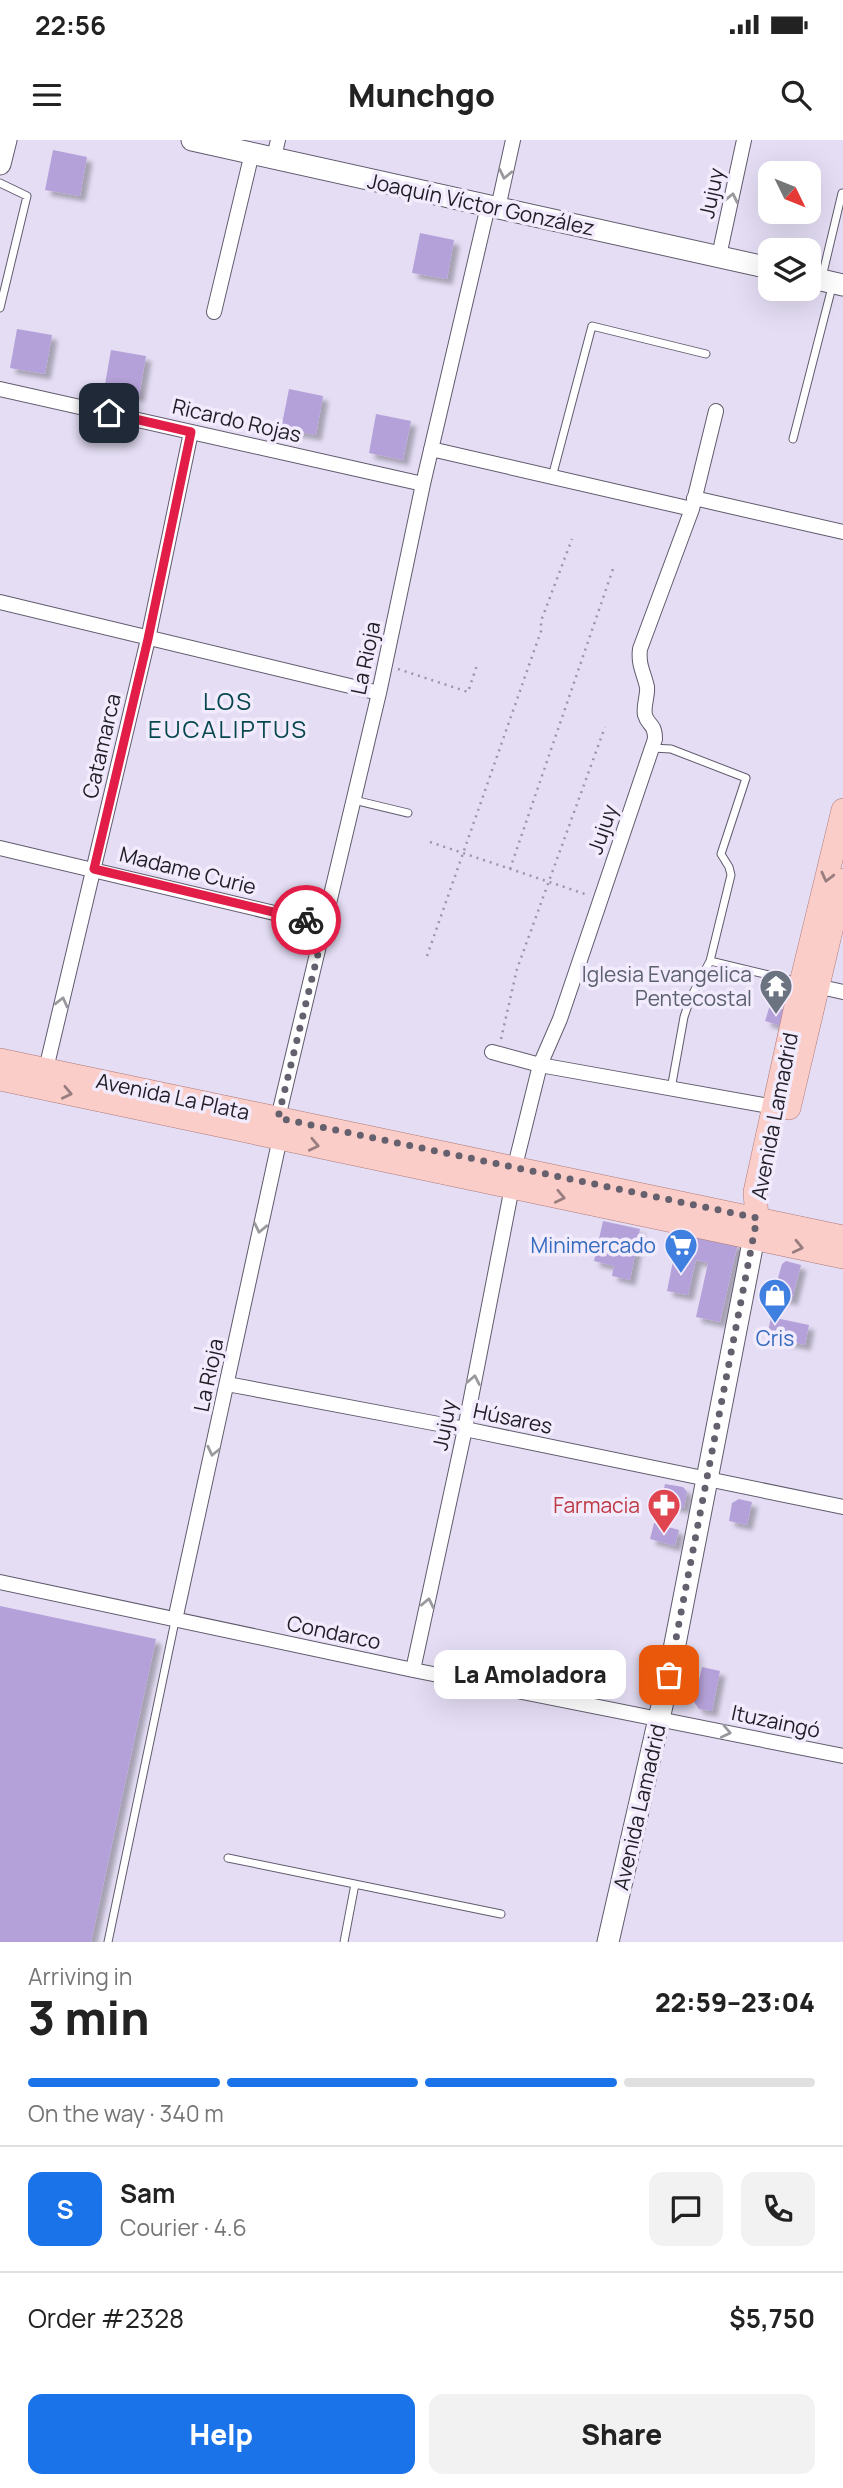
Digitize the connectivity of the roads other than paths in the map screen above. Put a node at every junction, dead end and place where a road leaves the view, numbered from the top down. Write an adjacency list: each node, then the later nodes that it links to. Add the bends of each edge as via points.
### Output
1 (6, 140): 7 (street)
2 (192, 140): 6 (street, Joaquín Víctor González)
3 (513, 140): 10 (street, La Rioja, one-way to 10)
4 (744, 140): 11 (street, Jujuy, one-way to 4)
5 (276, 149): 6 (street, Joaquín Víctor González); 10 (street, Joaquín Víctor González)
6 (252, 153): 15 (street)
7 (0, 164)
8 (0, 183): 14 (lane, via 27,196)
9 (842, 193): 13 (lane)
10 (493, 207): 11 (street, Joaquín Víctor González); 21 (street, La Rioja)
11 (719, 256): 12 (street, Joaquín Víctor González)
12 (758, 265)
13 (826, 281): 20 (lane)
14 (0, 308)
15 (214, 312)
16 (706, 354): 22 (lane, via 592,326)
17 (0, 389): 19 (street, Ricardo Rojas)
18 (716, 411): 24 (street)
19 (191, 432): 23 (street, Ricardo Rojas); 27 (street, Catamarca)
20 (793, 439)
21 (431, 449): 22 (street); 23 (street, La Rioja)
22 (552, 478): 24 (street)
23 (424, 484): 28 (street, La Rioja)
24 (693, 504): 25 (street); 29 (street, via 640,649 647,687 646,719 655,729)
25 (843, 532)
26 (0, 602): 27 (street)
27 (148, 639): 28 (street); 34 (street, Catamarca)
28 (379, 693): 30 (street, La Rioja)
29 (652, 748): 37 (lane, via 671,750 746,778 721,854 731,876); 42 (street, Jujuy, via 560,1019)
30 (354, 800): 32 (lane); 36 (street, La Rioja)
31 (843, 810): 38 (main road, Avenida Lamadrid, one-way to 38)
32 (408, 813)
33 (0, 848): 34 (street, Madame Curie)
34 (94, 869): 36 (street, Madame Curie); 43 (street, Catamarca, one-way to 34)
35 (843, 880): 38 (main road, Avenida Lamadrid)
36 (325, 925): 47 (street, La Rioja)
37 (710, 961): 38 (lane); 45 (lane, via 684,1017)
38 (809, 985): 39 (street); 46 (main road, Avenida Lamadrid); 49 (main road, Avenida Lamadrid, via 769,1197)
39 (843, 992)
40 (496, 1053): 42 (street)
41 (0, 1060): 43 (main road, Avenida La Plata)
42 (540, 1065): 45 (street); 48 (street, Jujuy)
43 (46, 1069): 47 (main road, Avenida La Plata)
44 (0, 1079): 47 (main road, Avenida La Plata, one-way to 47)
45 (671, 1090): 46 (street)
46 (774, 1107): 49 (main road, Avenida Lamadrid, via 755,1192)
47 (279, 1128): 48 (main road, Avenida La Plata); 52 (street, La Rioja, one-way to 52)
48 (513, 1177): 49 (main road, Avenida La Plata); 53 (street, Jujuy, one-way to 48)
49 (756, 1228): 50 (main road); 51 (main road, one-way to 51); 54 (street, Avenida Lamadrid)
50 (843, 1237)
51 (843, 1257)
52 (228, 1384): 53 (street, Húsares); 57 (street, La Rioja, one-way to 57)
53 (465, 1429): 54 (street, Húsares); 58 (street, Jujuy, one-way to 53)
54 (706, 1479): 55 (street, Húsares); 59 (street, Avenida Lamadrid)
55 (843, 1507)
56 (0, 1582): 57 (street, Condarco)
57 (175, 1620): 58 (street, Condarco); 64 (lane)
58 (413, 1670): 59 (street, Condarco)
59 (659, 1719): 60 (street, Ituzaingó, one-way to 60); 66 (street, Avenida Lamadrid)
60 (843, 1756)
61 (229, 1857): 62 (lane)
62 (355, 1884): 63 (lane); 65 (lane)
63 (501, 1914)
64 (108, 1942)
65 (344, 1942)
66 (608, 1942)

